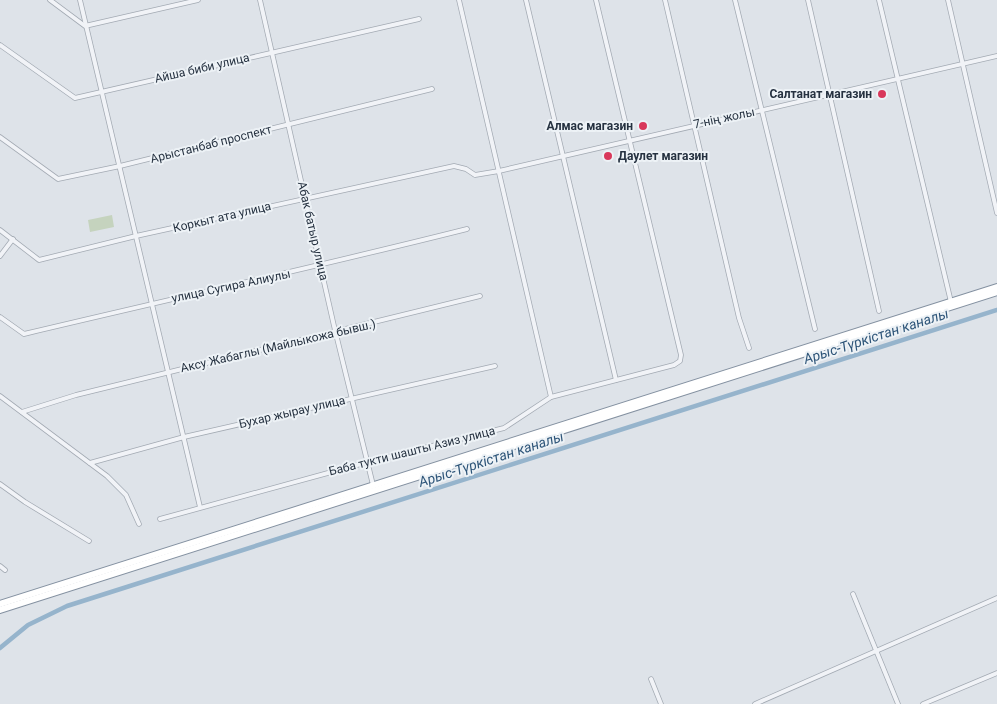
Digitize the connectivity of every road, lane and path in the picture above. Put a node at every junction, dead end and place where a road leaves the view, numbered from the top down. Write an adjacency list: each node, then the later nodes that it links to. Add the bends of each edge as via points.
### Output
1 (50, 0): 14 (street)
2 (80, 0): 14 (street)
3 (198, 0): 14 (street)
4 (260, 0): 16 (street, Абак батыр улица)
5 (459, 0): 31 (street)
6 (526, 0): 28 (street)
7 (596, 0): 27 (street)
8 (665, 0): 24 (street)
9 (735, 0): 23 (street)
10 (808, 0): 22 (street)
11 (879, 0): 19 (street)
12 (948, 0): 18 (street)
13 (419, 19): 16 (street, Айша биби улица)
14 (85, 26): 21 (street)
15 (0, 45): 21 (street, Айша биби улица, via 75,98)
16 (272, 52): 21 (street, Айша биби улица); 25 (street, Абак батыр улица)
17 (997, 56): 18 (street, 7-нің жолы)
18 (963, 64): 19 (street, 7-нің жолы); 33 (street)
19 (898, 78): 22 (street, 7-нің жолы); 43 (street)
20 (432, 89): 25 (street, Арыстанбаб проспект)
21 (101, 92): 29 (street)
22 (830, 94): 23 (street, 7-нің жолы); 45 (street)
23 (763, 110): 24 (street, 7-нің жолы); 47 (street)
24 (695, 124): 27 (street, 7-нің жолы); 49 (street, via 739,318)
25 (290, 125): 29 (street, Арыстанбаб проспект); 32 (street, Абак батыр улица)
26 (0, 137): 29 (street, Арыстанбаб проспект, via 58,179)
27 (629, 139): 28 (street, 7-нің жолы); 52 (street, Баба тукти шашты Азиз улица, via 681,356 674,365)
28 (564, 156): 31 (street, 7-нің жолы); 52 (street)
29 (120, 166): 36 (street)
30 (454, 166): 31 (street, 7-нің жолы, via 475,175); 32 (street, Коркыт ата улица)
31 (498, 170): 54 (street)
32 (306, 198): 36 (street, Коркыт ата улица); 39 (street, Абак батыр улица)
33 (997, 213)
34 (467, 229): 39 (street, улица Сугира Алиулы)
35 (0, 230): 37 (street, Коркыт ата улица)
36 (136, 236): 37 (street, Коркыт ата улица, via 39,260); 44 (street)
37 (12, 239): 38 (street)
38 (0, 256)
39 (321, 266): 44 (street, улица Сугира Алиулы); 48 (street, Абак батыр улица)
40 (997, 287): 43 (highway)
41 (997, 292): 71 (highway)
42 (480, 296): 48 (street, Аксу Жабаглы (Майлыкожа бывш.))
43 (951, 302): 61 (highway)
44 (153, 303): 46 (street, улица Сугира Алиулы, via 24,334); 51 (street)
45 (879, 312)
46 (0, 317)
47 (815, 329)
48 (336, 332): 51 (street, Аксу Жабаглы (Майлыкожа бывш.)); 55 (street, Абак батыр улица)
49 (749, 348)
50 (495, 366): 55 (street, Бухар жырау улица)
51 (169, 372): 56 (street, Аксу Жабаглы (Майлыкожа бывш.)); 57 (street)
52 (616, 380): 54 (street, Баба тукти шашты Азиз улица)
53 (0, 396): 56 (street)
54 (551, 397): 58 (street, Баба тукти шашты Азиз улица, via 504,428)
55 (353, 398): 57 (street, Бухар жырау улица); 58 (street, Абак батыр улица)
56 (22, 412): 59 (street)
57 (184, 436): 59 (street, Бухар жырау улица); 62 (street)
58 (368, 462): 61 (street, Абак батыр улица); 62 (street, Баба тукти шашты Азиз улица)
59 (90, 463): 64 (street, via 126,495)
60 (0, 484): 65 (street)
61 (373, 485): 70 (highway)
62 (200, 507): 63 (street, Баба тукти шашты Азиз улица)
63 (160, 518)
64 (139, 524)
65 (89, 541)
66 (0, 566): 67 (street)
67 (5, 570)
68 (853, 594): 72 (street)
69 (997, 598): 72 (street)
70 (0, 604)
71 (0, 610)
72 (876, 651): 76 (street); 77 (street)
73 (997, 673): 78 (street)
74 (650, 680): 75 (street)
75 (661, 704)
76 (755, 704)
77 (898, 704)
78 (923, 704)

